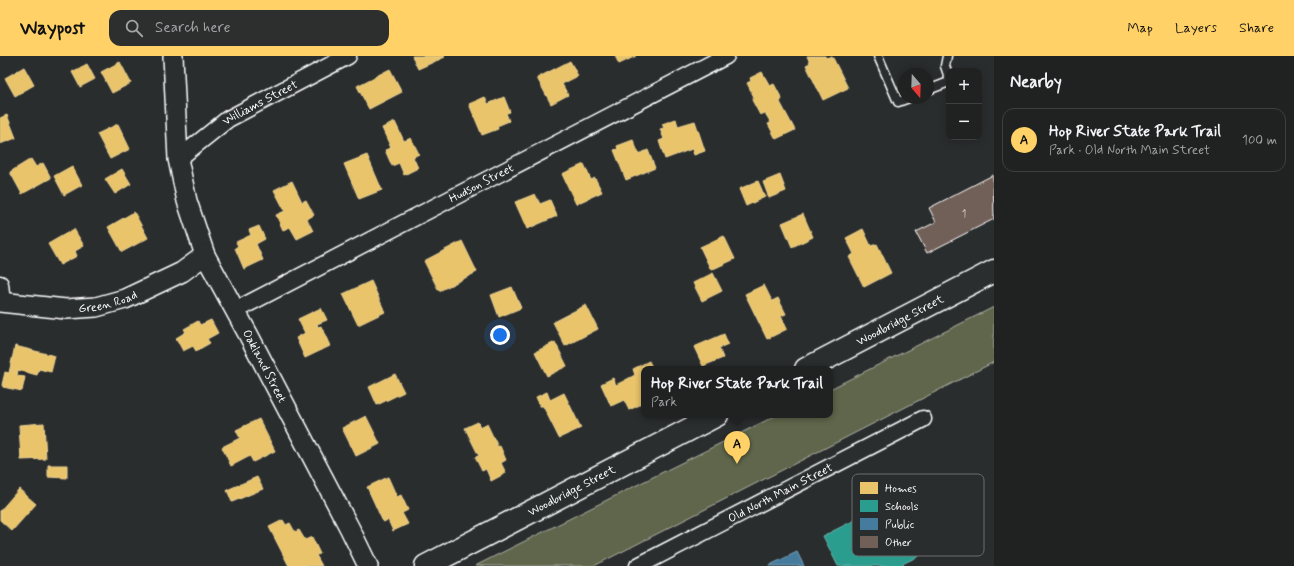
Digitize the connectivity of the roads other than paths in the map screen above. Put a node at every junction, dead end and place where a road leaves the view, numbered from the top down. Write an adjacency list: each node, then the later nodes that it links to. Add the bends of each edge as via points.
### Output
1 (173, 56): 10 (street, Oakland Street)
2 (348, 56): 10 (street, Williams Street, via 228,119)
3 (726, 56): 15 (street, Hudson Street)
4 (878, 56): 9 (lane)
5 (947, 56): 6 (lane)
6 (946, 69)
7 (946, 83): 8 (lane)
8 (934, 88)
9 (898, 102)
10 (178, 159): 11 (street, Oakland Street, via 187,201)
11 (205, 255): 14 (street, Green Road, via 182,272 125,299 96,307 66,309); 15 (street, Oakland Street)
12 (994, 271): 16 (main road, Woodbridge Street)
13 (0, 284): 14 (street)
14 (1, 302)
15 (236, 310): 19 (street, Oakland Street)
16 (812, 366)
17 (711, 418): 20 (main road, Woodbridge Street)
18 (923, 418): 21 (street, Old North Main Street)
19 (368, 566)
20 (426, 566)
21 (638, 566)

